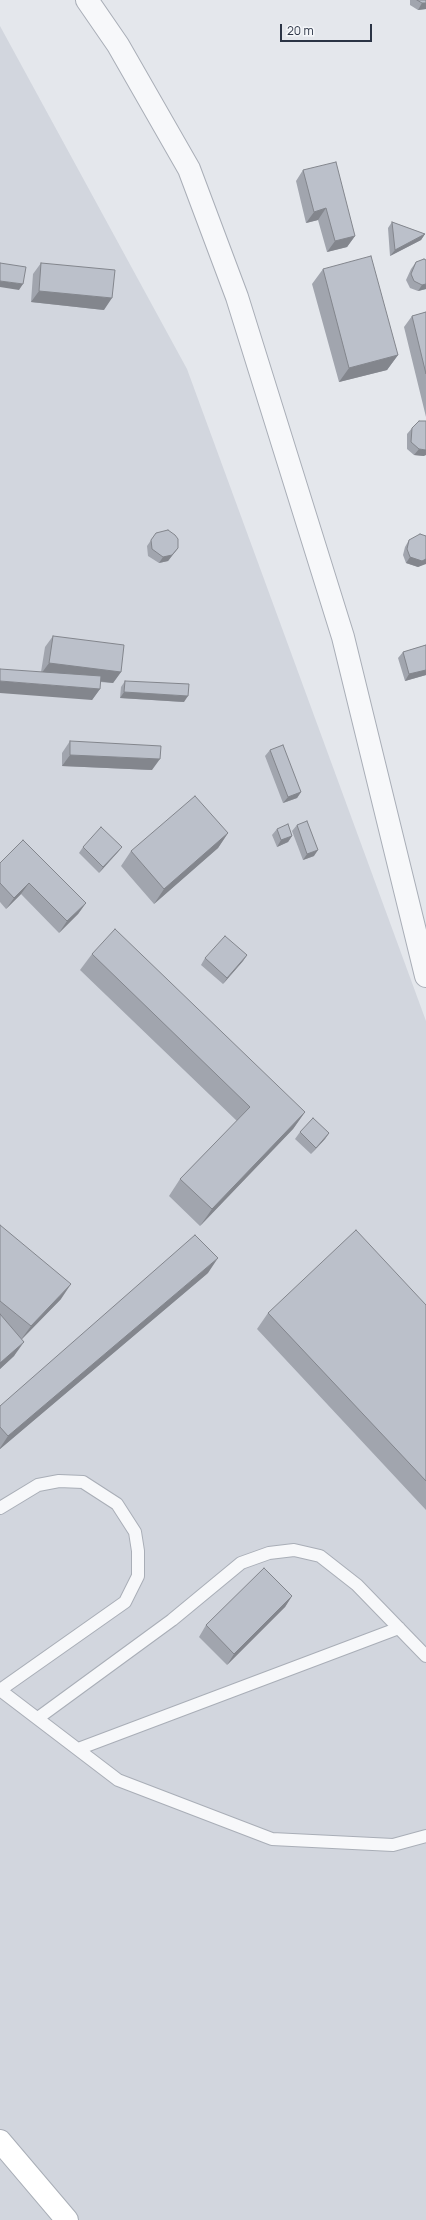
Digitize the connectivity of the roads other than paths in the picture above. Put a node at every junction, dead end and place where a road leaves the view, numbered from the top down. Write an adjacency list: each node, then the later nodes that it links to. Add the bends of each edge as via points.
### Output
1 (88, 0): 2 (street, via 118,45 189,169 237,297 343,637)
2 (426, 976)
3 (0, 1508): 6 (lane, via 38,1485 59,1481 83,1482 117,1504 135,1532 138,1576 125,1602)
4 (399, 1628): 5 (lane); 7 (lane, via 357,1585 320,1556 294,1550 269,1553 241,1563 172,1620); 8 (lane)
5 (426, 1656)
6 (0, 1690): 7 (lane)
7 (38, 1718): 8 (lane)
8 (78, 1749): 9 (lane, via 118,1780 272,1839 393,1846)
9 (426, 1836)
10 (0, 2142): 11 (main road)
11 (67, 2220)

